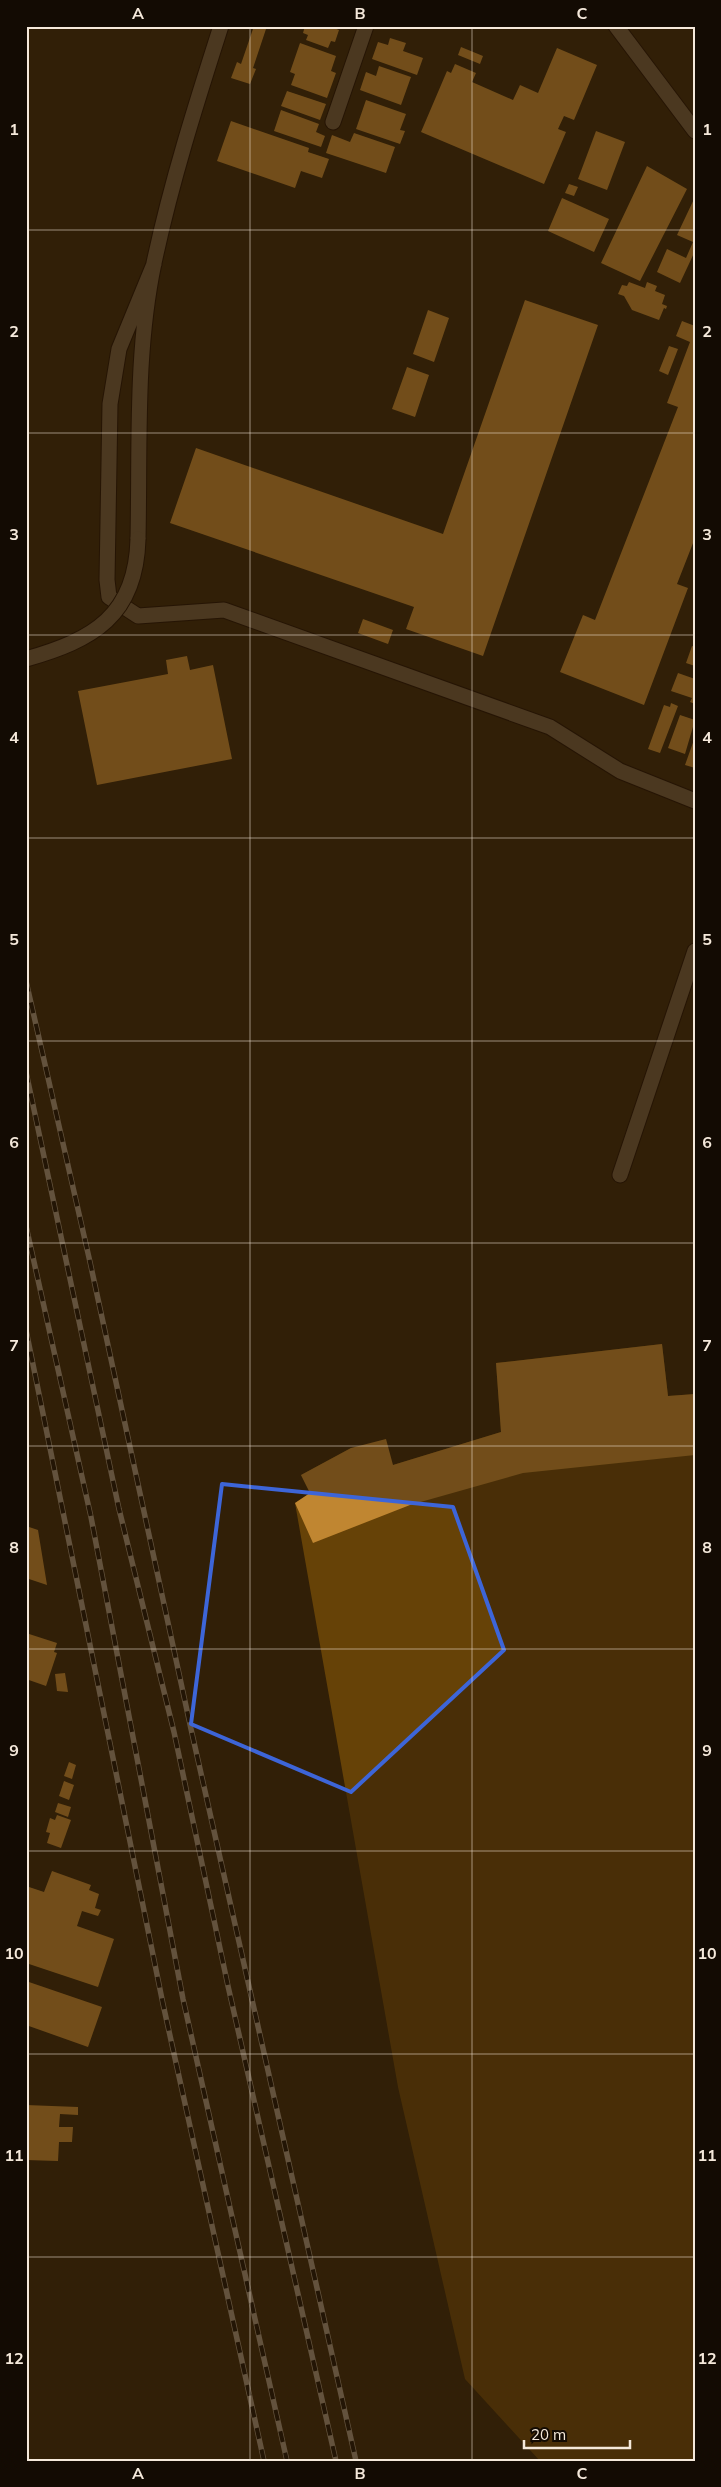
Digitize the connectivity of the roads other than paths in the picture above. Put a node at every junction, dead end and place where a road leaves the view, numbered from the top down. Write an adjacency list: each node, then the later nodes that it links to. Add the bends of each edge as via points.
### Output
1 (221, 26): 6 (street, via 190,124)
2 (366, 26): 4 (street)
3 (616, 26): 5 (street)
4 (334, 122)
5 (695, 131)
6 (154, 264): 7 (street, bridge, via 142,352 138,555 132,580 116,612 94,633 59,650); 8 (street, via 119,349 110,404 109,597 138,616 224,610 550,727 620,771)
7 (26, 659)
8 (695, 801)
9 (695, 951): 10 (street)
10 (620, 1175)

